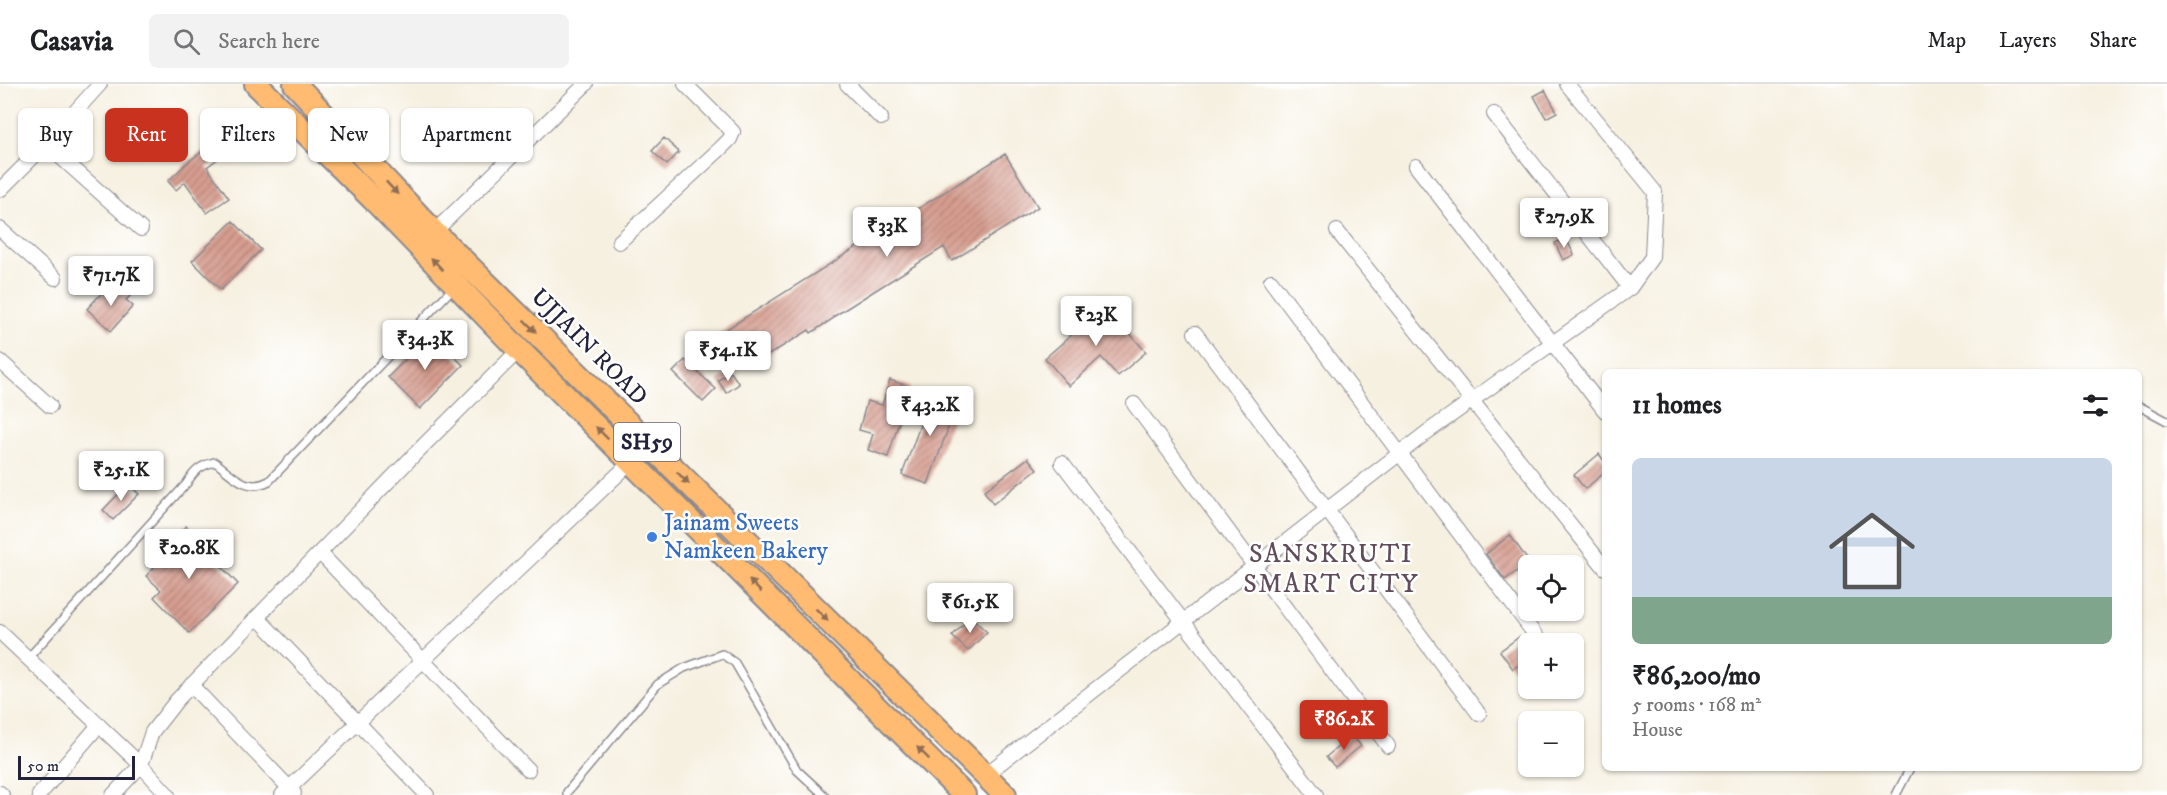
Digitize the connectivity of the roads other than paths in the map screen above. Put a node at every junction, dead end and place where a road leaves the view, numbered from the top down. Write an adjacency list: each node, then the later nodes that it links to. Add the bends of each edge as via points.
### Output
1 (100, 84): 8 (street)
2 (256, 84): 22 (main road, SH59, one-way to 2)
3 (295, 84): 18 (main road, UJJAIN ROAD / SH59, one-way to 18)
4 (586, 84): 18 (street)
5 (685, 84): 19 (street, via 733,132 721,148)
6 (847, 84): 10 (street)
7 (1567, 84): 23 (street, via 1655,192 1652,257)
8 (78, 108)
9 (1494, 114): 23 (street)
10 (881, 118)
11 (28, 162): 14 (street)
12 (66, 162): 16 (street)
13 (1416, 166): 25 (street)
14 (0, 190)
15 (0, 229): 20 (street)
16 (141, 229)
17 (1337, 231): 28 (street)
18 (434, 232): 55 (main road, UJJAIN ROAD / SH59, one-way to 55)
19 (619, 242)
20 (55, 278)
21 (1270, 281): 34 (street)
22 (457, 285): 26 (main road, SH59); 45 (lane, via 270,481 248,486 214,462 204,464)
23 (1630, 288): 25 (street)
24 (1195, 333): 37 (street)
25 (1552, 343): 28 (street); 31 (street)
26 (519, 350): 35 (main road, SH59, one-way to 26); 38 (street)
27 (0, 361): 30 (street)
28 (1471, 400): 34 (street); 39 (street)
29 (1134, 404): 40 (street)
30 (50, 406)
31 (1602, 407)
32 (2142, 408): 33 (lane)
33 (2167, 421)
34 (1399, 453): 37 (street); 44 (street)
35 (631, 462): 46 (street); 63 (main road, SH59, one-way to 35)
36 (1062, 464): 42 (street)
37 (1327, 510): 40 (street); 48 (street)
38 (320, 553): 41 (street); 46 (street)
39 (1602, 564)
40 (1254, 566): 42 (street); 51 (street)
41 (257, 617): 47 (street); 49 (street)
42 (1183, 621): 55 (street); 65 (street)
43 (0, 632): 45 (street)
44 (1534, 633)
45 (28, 658): 50 (street)
46 (423, 661): 49 (street); 53 (street)
47 (191, 685): 52 (street, via 152,732); 56 (street)
48 (1479, 714)
49 (358, 723): 56 (street); 60 (street)
50 (99, 724): 52 (street); 57 (street)
51 (1388, 746)
52 (141, 765): 58 (street); 59 (street)
53 (528, 770)
54 (1908, 771): 66 (lane)
55 (985, 776): 64 (main road, UJJAIN ROAD / SH59)
56 (289, 793)
57 (39, 795)
58 (113, 795)
59 (168, 795)
60 (427, 795)
61 (567, 795): 62 (lane, via 658,684 684,668 722,654 735,663 797,770)
62 (824, 795)
63 (964, 795)
64 (1005, 795)
65 (1316, 795)
66 (1896, 795)

